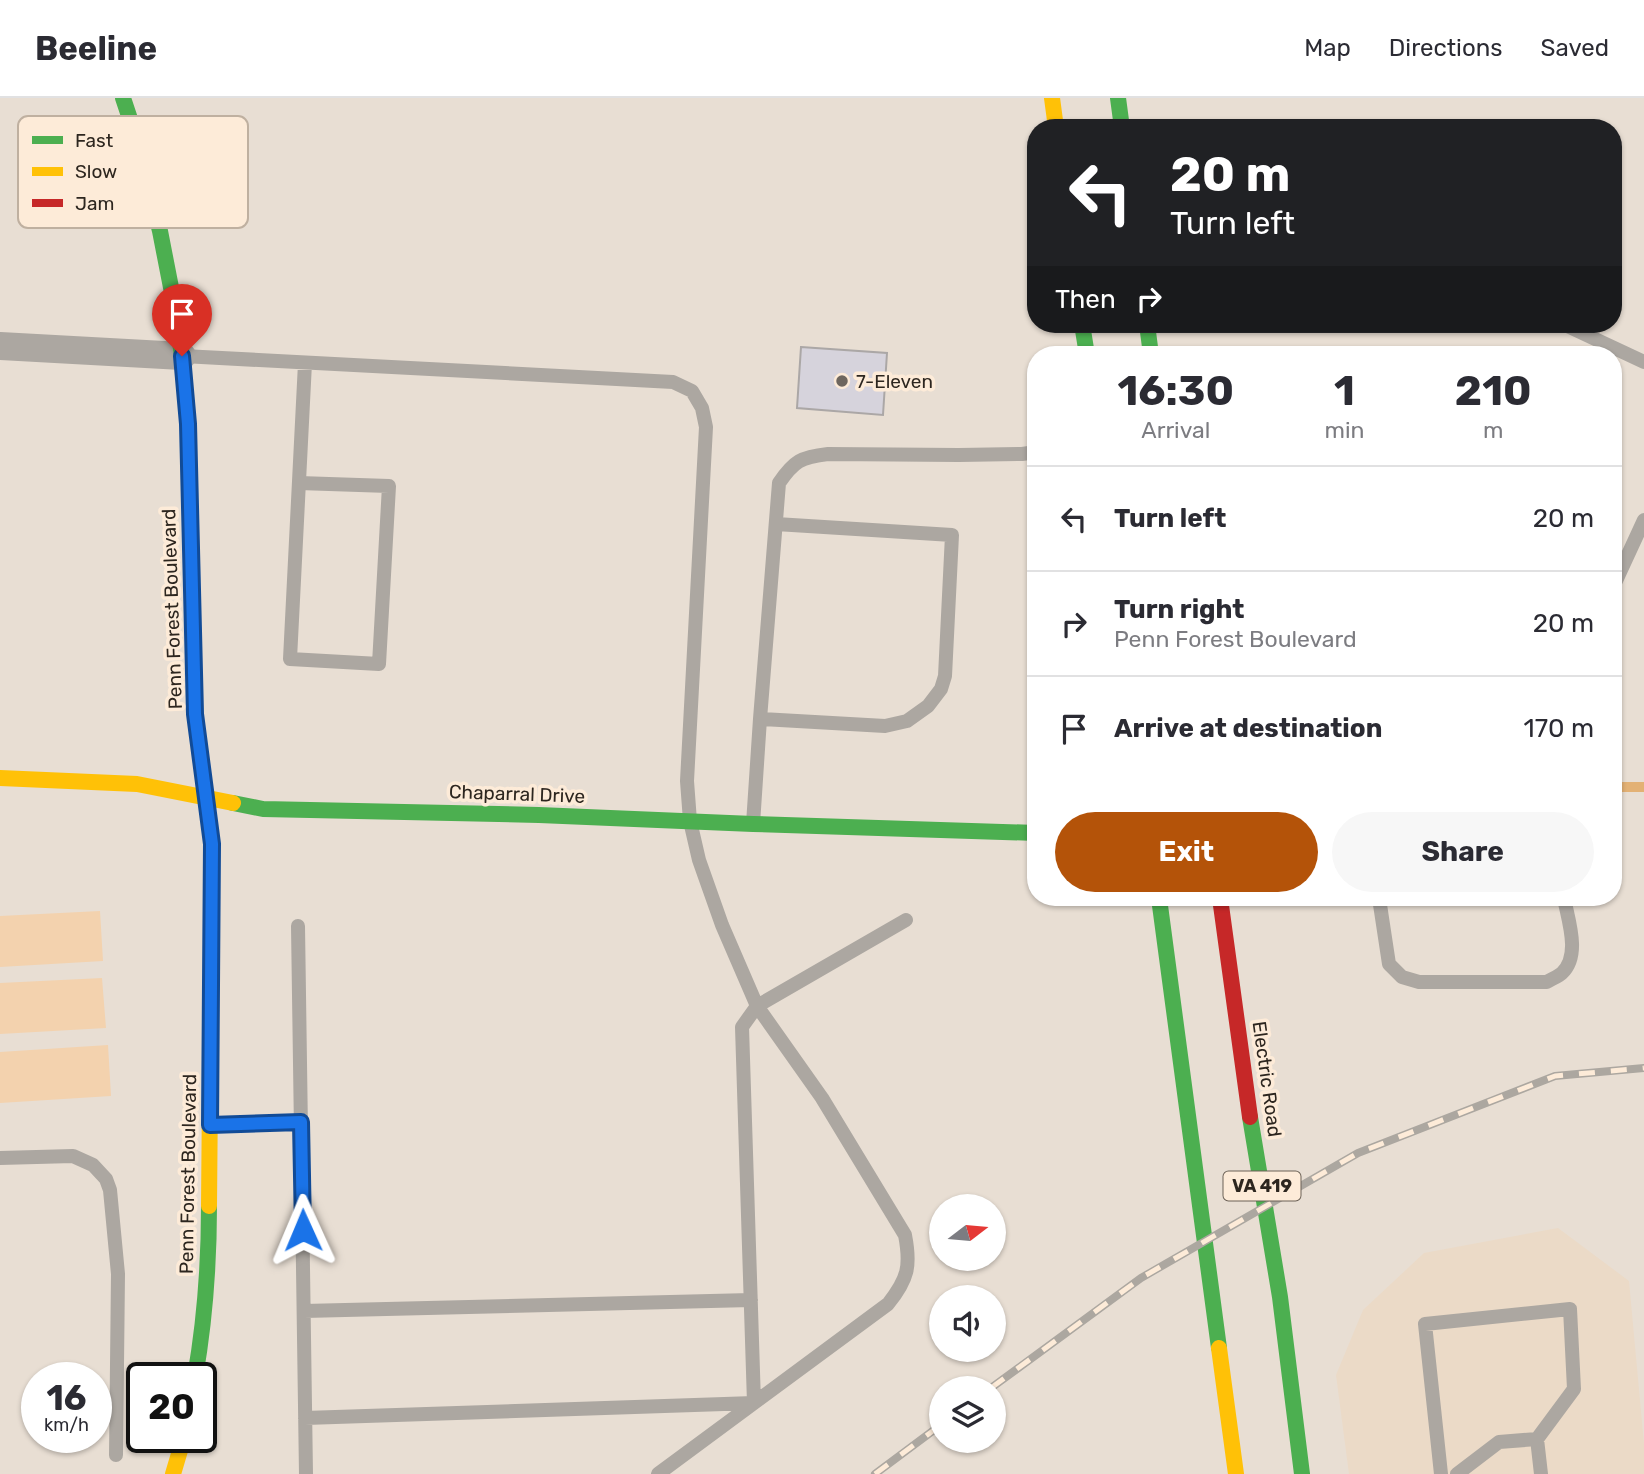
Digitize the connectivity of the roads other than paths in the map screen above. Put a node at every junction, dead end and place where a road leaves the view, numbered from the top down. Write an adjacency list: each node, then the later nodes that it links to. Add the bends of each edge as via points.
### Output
1 (122, 98): 4 (street, Penn Forest Boulevard)
2 (1052, 98): 5 (street)
3 (1118, 98): 6 (street)
4 (128, 116)
5 (1055, 119)
6 (1121, 119)
7 (159, 228): 12 (street, Penn Forest Boulevard)
8 (1582, 333): 10 (lane)
9 (0, 346): 12 (street)
10 (1610, 346)
11 (1622, 352): 13 (lane)
12 (182, 356): 14 (lane); 22 (street, Penn Forest Boulevard, via 188,424 195,714)
13 (1644, 362)
14 (305, 363): 16 (lane); 23 (lane, via 673,383 692,391 706,427 687,782)
15 (1027, 453): 18 (lane, via 807,456 791,465 779,483)
16 (299, 483): 16 (lane, via 290,659 379,664 389,486)
17 (1644, 520): 19 (lane)
18 (776, 524): 20 (lane); 20 (lane, via 952,535 945,677 928,706 906,721 885,726)
19 (1622, 568)
20 (760, 719): 24 (lane)
21 (0, 778): 22 (street, Chaparral Drive, via 137,784)
22 (205, 796): 23 (street, Chaparral Drive, via 263,809); 34 (street, Penn Forest Boulevard, via 212,844)
23 (690, 821): 24 (street, Chaparral Drive); 32 (lane, via 722,925)
24 (753, 824): 25 (street, Chaparral Drive)
25 (1027, 833)
26 (1160, 906): 47 (street, VA 419)
27 (1221, 906): 48 (street, Electric Road / VA 419)
28 (1380, 906): 29 (lane, via 1390,964 1402,977 1419,982 1547,982 1570,962)
29 (1565, 906)
30 (906, 920): 32 (lane)
31 (298, 926): 33 (lane)
32 (757, 1006): 36 (lane, via 741,1027); 39 (lane, via 822,1098 905,1235 909,1255 901,1288 888,1304)
33 (301, 1122): 34 (lane); 37 (lane)
34 (210, 1125): 38 (street, Penn Forest Boulevard, via 209,1265)
35 (0, 1158): 43 (lane, via 73,1157 93,1165 106,1179 118,1274)
36 (751, 1300): 37 (lane); 39 (lane)
37 (304, 1311): 40 (lane)
38 (198, 1362)
39 (754, 1403): 40 (lane); 46 (lane)
40 (305, 1418): 45 (lane)
41 (1537, 1439): 49 (lane, via 1574,1389 1570,1309 1425,1324); 50 (lane, via 1499,1442); 51 (lane)
42 (179, 1453): 44 (street)
43 (116, 1454)
44 (173, 1474)
45 (306, 1474)
46 (658, 1474)
47 (1236, 1474)
48 (1302, 1474)
49 (1441, 1474)
50 (1457, 1474)
51 (1541, 1474)

